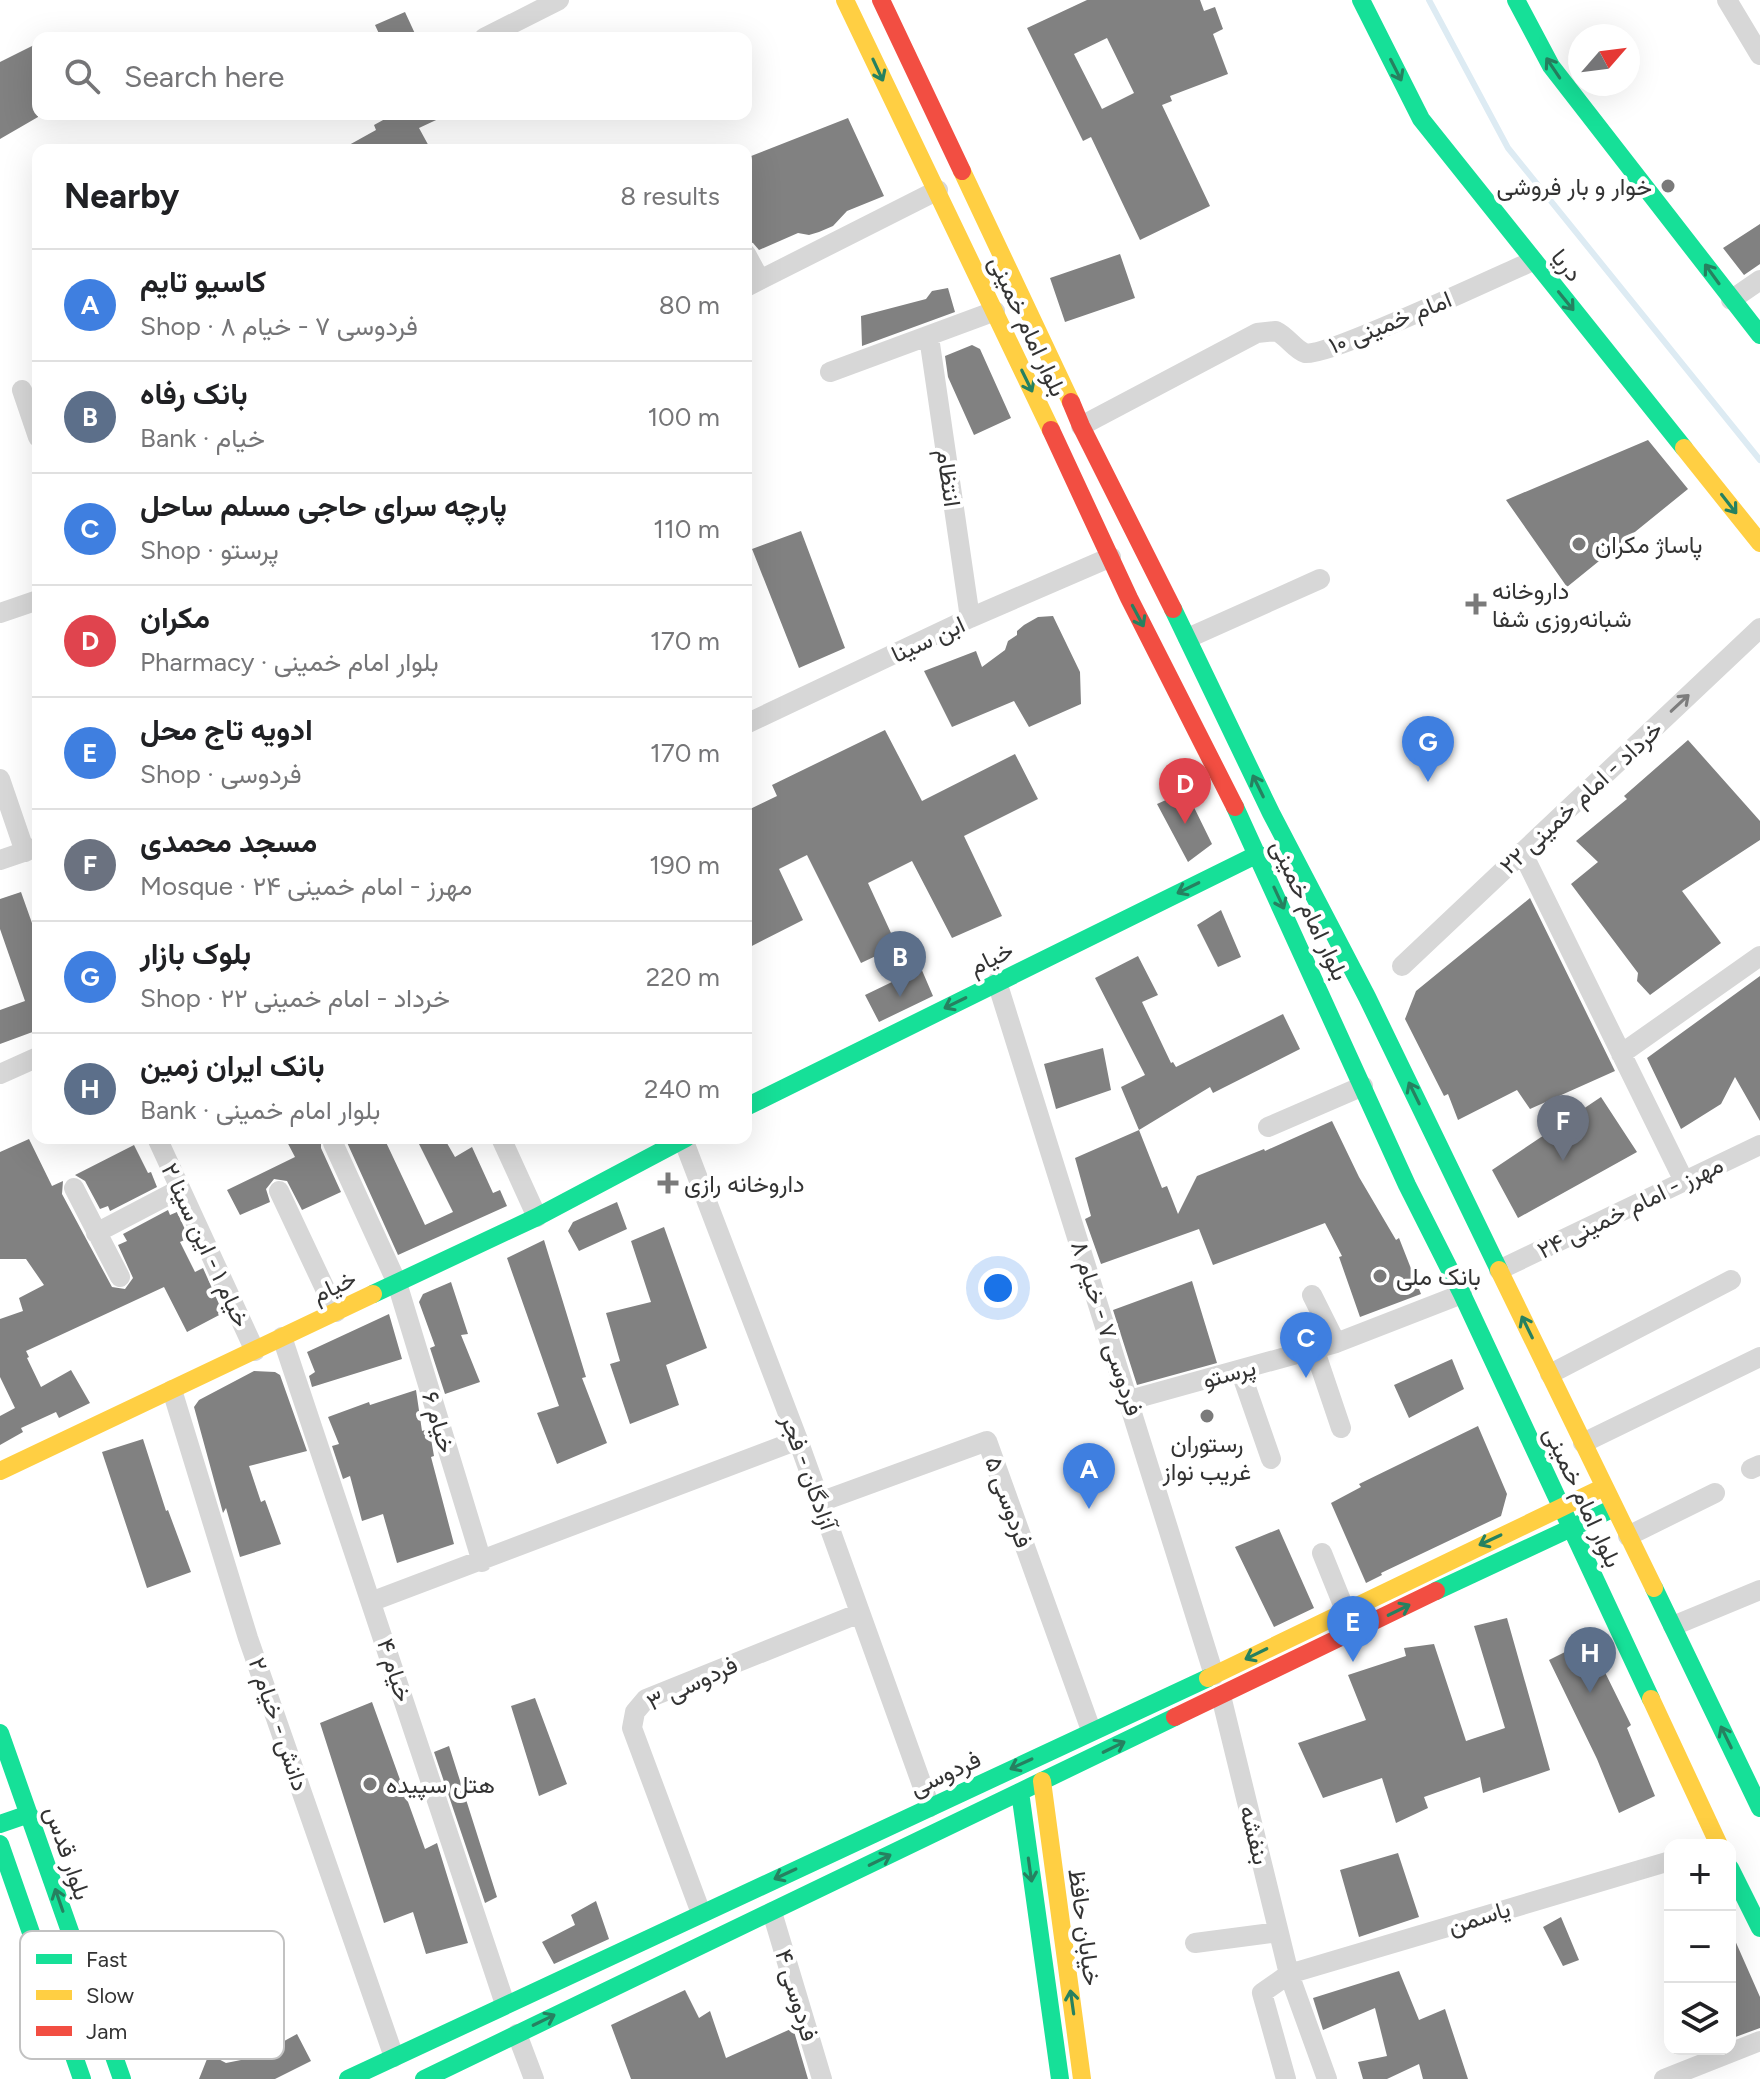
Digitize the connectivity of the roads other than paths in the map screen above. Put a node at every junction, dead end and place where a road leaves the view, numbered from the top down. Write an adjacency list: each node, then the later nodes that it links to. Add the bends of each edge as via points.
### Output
1 (559, 0): 7 (street)
2 (845, 0): 9 (main road, بلوار امام خمینی, one-way to 9)
3 (881, 0): 15 (main road, بلوار امام خمینی)
4 (1361, 0): 10 (main road, دریا, one-way to 10, via 1421,119)
5 (1516, 0): 13 (main road, one-way to 5, via 1551,66)
6 (1727, 0): 8 (street)
7 (496, 32)
8 (1760, 55)
9 (938, 190): 12 (street); 14 (main road, بلوار امام خمینی)
10 (1533, 261): 22 (street, امام خمینی ۱۰, via 1316,352 1305,353 1276,331 1257,333); 23 (main road, دریا, one-way to 23)
11 (1760, 280): 13 (street)
12 (753, 284)
13 (1731, 300): 16 (main road)
14 (995, 311): 17 (street); 18 (main road, بلوار امام خمینی)
15 (1036, 328): 18 (main road); 22 (main road, بلوار امام خمینی)
16 (1760, 335)
17 (929, 337): 19 (street); 28 (street, انتظام)
18 (1008, 341): 24 (main road, بلوار امام خمینی, one-way to 24)
19 (830, 372)
20 (22, 390): 21 (street)
21 (32, 419)
22 (1081, 426): 30 (main road, بلوار امام خمینی)
23 (1760, 543)
24 (1111, 557): 28 (street, ابن سینا); 35 (main road, بلوار امام خمینی, one-way to 35)
25 (1320, 579): 30 (street)
26 (32, 602): 27 (street)
27 (0, 613)
28 (970, 618): 31 (street, ابن سینا)
29 (1760, 628): 34 (street, خرداد - امام خمینی ۲۲, one-way to 29)
30 (1188, 638): 58 (main road, بلوار امام خمینی, one-way to 30)
31 (752, 721)
32 (0, 779): 33 (street)
33 (32, 849): 36 (street)
34 (1522, 852): 38 (street, خرداد - امام خمینی ۲۲); 40 (street)
35 (1258, 854): 39 (main road, خیام, one-way to 39); 43 (main road, بلوار امام خمینی, one-way to 43)
36 (0, 860)
37 (1760, 956): 40 (street)
38 (1402, 966)
39 (997, 982): 44 (main road, خیام, one-way to 44); 73 (street, فردوسی ۷ - خیام ۸)
40 (1621, 1054): 52 (street)
41 (32, 1060): 42 (street)
42 (0, 1074)
43 (1363, 1086): 45 (street); 62 (main road, بلوار امام خمینی)
44 (752, 1104)
45 (1268, 1127)
46 (160, 1144): 54 (street, خیام ۱ - این سینا ۲)
47 (333, 1144): 61 (street, خیام ۶)
48 (504, 1144): 56 (street)
49 (676, 1144): 56 (main road, خیام)
50 (687, 1144): 75 (street, آزادگان - فجر)
51 (1760, 1145): 52 (street, مهرز - امام خمینی ۲۴)
52 (1684, 1181): 58 (street, مهرز - امام خمینی ۲۴)
53 (74, 1188): 57 (street)
54 (180, 1189): 57 (street); 68 (street, خیام ۱ - این سینا ۲)
55 (279, 1191): 64 (street)
56 (537, 1217): 61 (main road, خیام)
57 (96, 1233): 59 (street)
58 (1499, 1270): 71 (main road, بلوار امام خمینی, one-way to 58)
59 (120, 1277)
60 (1731, 1280): 71 (street)
61 (397, 1283): 64 (main road, خیام); 87 (street, خیام ۶)
62 (1462, 1294): 66 (street, پرستو); 82 (main road, بلوار امام خمینی)
63 (1312, 1295): 66 (street)
64 (336, 1312): 65 (main road, خیام)
65 (282, 1337): 68 (main road, خیام); 89 (street, خیام ۴)
66 (1336, 1343): 67 (street, پرستو)
67 (1314, 1348): 70 (street, پرستو); 74 (street)
68 (255, 1351): 72 (main road, خیام)
69 (1760, 1357): 76 (street)
70 (1240, 1370): 73 (street, پرستو); 77 (street)
71 (1550, 1374): 76 (main road, بلوار امام خمینی)
72 (172, 1390): 78 (main road, خیام); 120 (street, دانش - خیام ۲, via 248,1638)
73 (1130, 1400): 95 (street, فردوسی ۷ - خیام ۸)
74 (1341, 1428)
75 (798, 1440): 81 (street, آزادگان - فجر); 87 (street)
76 (1583, 1443): 79 (main road, بلوار امام خمینی)
77 (1271, 1459)
78 (0, 1471)
79 (1604, 1487): 82 (main road, فردوسی); 83 (main road, بلوار امام خمینی)
80 (1715, 1493): 85 (street)
81 (820, 1502): 91 (street, آزادگان - فجر); 97 (street, فردوسی ۵, via 987,1441)
82 (1561, 1507): 84 (main road, بلوار امام خمینی); 90 (main road, فردوسی, one-way to 90)
83 (1614, 1508): 84 (main road, فردوسی); 85 (main road, بلوار امام خمینی)
84 (1570, 1528): 94 (main road, بلوار امام خمینی); 96 (main road, فردوسی, one-way to 84)
85 (1628, 1536): 92 (main road, بلوار امام خمینی)
86 (1322, 1553): 90 (street)
87 (482, 1562): 89 (street)
88 (1760, 1590): 92 (street)
89 (373, 1601): 117 (street, خیام ۴)
90 (1345, 1610): 95 (main road, فردوسی, one-way to 95)
91 (860, 1613): 101 (street, آزادگان - فجر); 110 (street, فردوسی ۳, via 646,1699 635,1712 632,1728)
92 (1673, 1626): 93 (main road, بلوار امام خمینی)
93 (1672, 1654): 94 (main road); 102 (main road, بلوار امام خمینی, one-way to 93)
94 (1637, 1672): 105 (main road, بلوار امام خمینی)
95 (1214, 1675): 97 (main road, فردوسی)
96 (1221, 1696): 99 (main road, فردوسی, one-way to 96); 114 (street, بنفشه)
97 (1091, 1730): 101 (main road, فردوسی, one-way to 101)
98 (0, 1733): 103 (main road, بلوار قدس)
99 (1042, 1781): 100 (main road, فردوسی); 130 (main road, خیابان حافظ, one-way to 99)
100 (1020, 1792): 109 (main road, فردوسی, one-way to 100); 129 (main road, خیابان حافظ, one-way to 129)
101 (930, 1807): 110 (main road, فردوسی, one-way to 110)
102 (1760, 1808)
103 (29, 1814): 104 (main road); 113 (main road, بلوار قدس, one-way to 103)
104 (0, 1824)
105 (1716, 1839)
106 (0, 1844): 112 (main road)
107 (1664, 1863): 116 (street, یاسمن)
108 (1736, 1880): 111 (main road)
109 (772, 1912): 118 (main road, فردوسی, one-way to 109); 128 (street, فردوسی ۴)
110 (701, 1913): 117 (main road, فردوسی)
111 (1760, 1928)
112 (30, 1931)
113 (70, 1931)
114 (1278, 1932): 115 (street); 116 (street, بنفشه)
115 (1195, 1943)
116 (1289, 1974): 131 (street, via 1262,1993); 132 (street, بنفشه)
117 (505, 2004): 120 (main road, فردوسی)
118 (517, 2034): 126 (main road, فردوسی); 127 (street)
119 (1760, 2041): 133 (street)
120 (394, 2057): 125 (main road, فردوسی)
121 (75, 2059): 123 (main road)
122 (115, 2059): 124 (main road, بلوار قدس, one-way to 122)
123 (82, 2079)
124 (122, 2079)
125 (348, 2079)
126 (424, 2079)
127 (534, 2079)
128 (822, 2079)
129 (1060, 2079)
130 (1082, 2079)
131 (1286, 2079)
132 (1327, 2079)
133 (1664, 2079)

